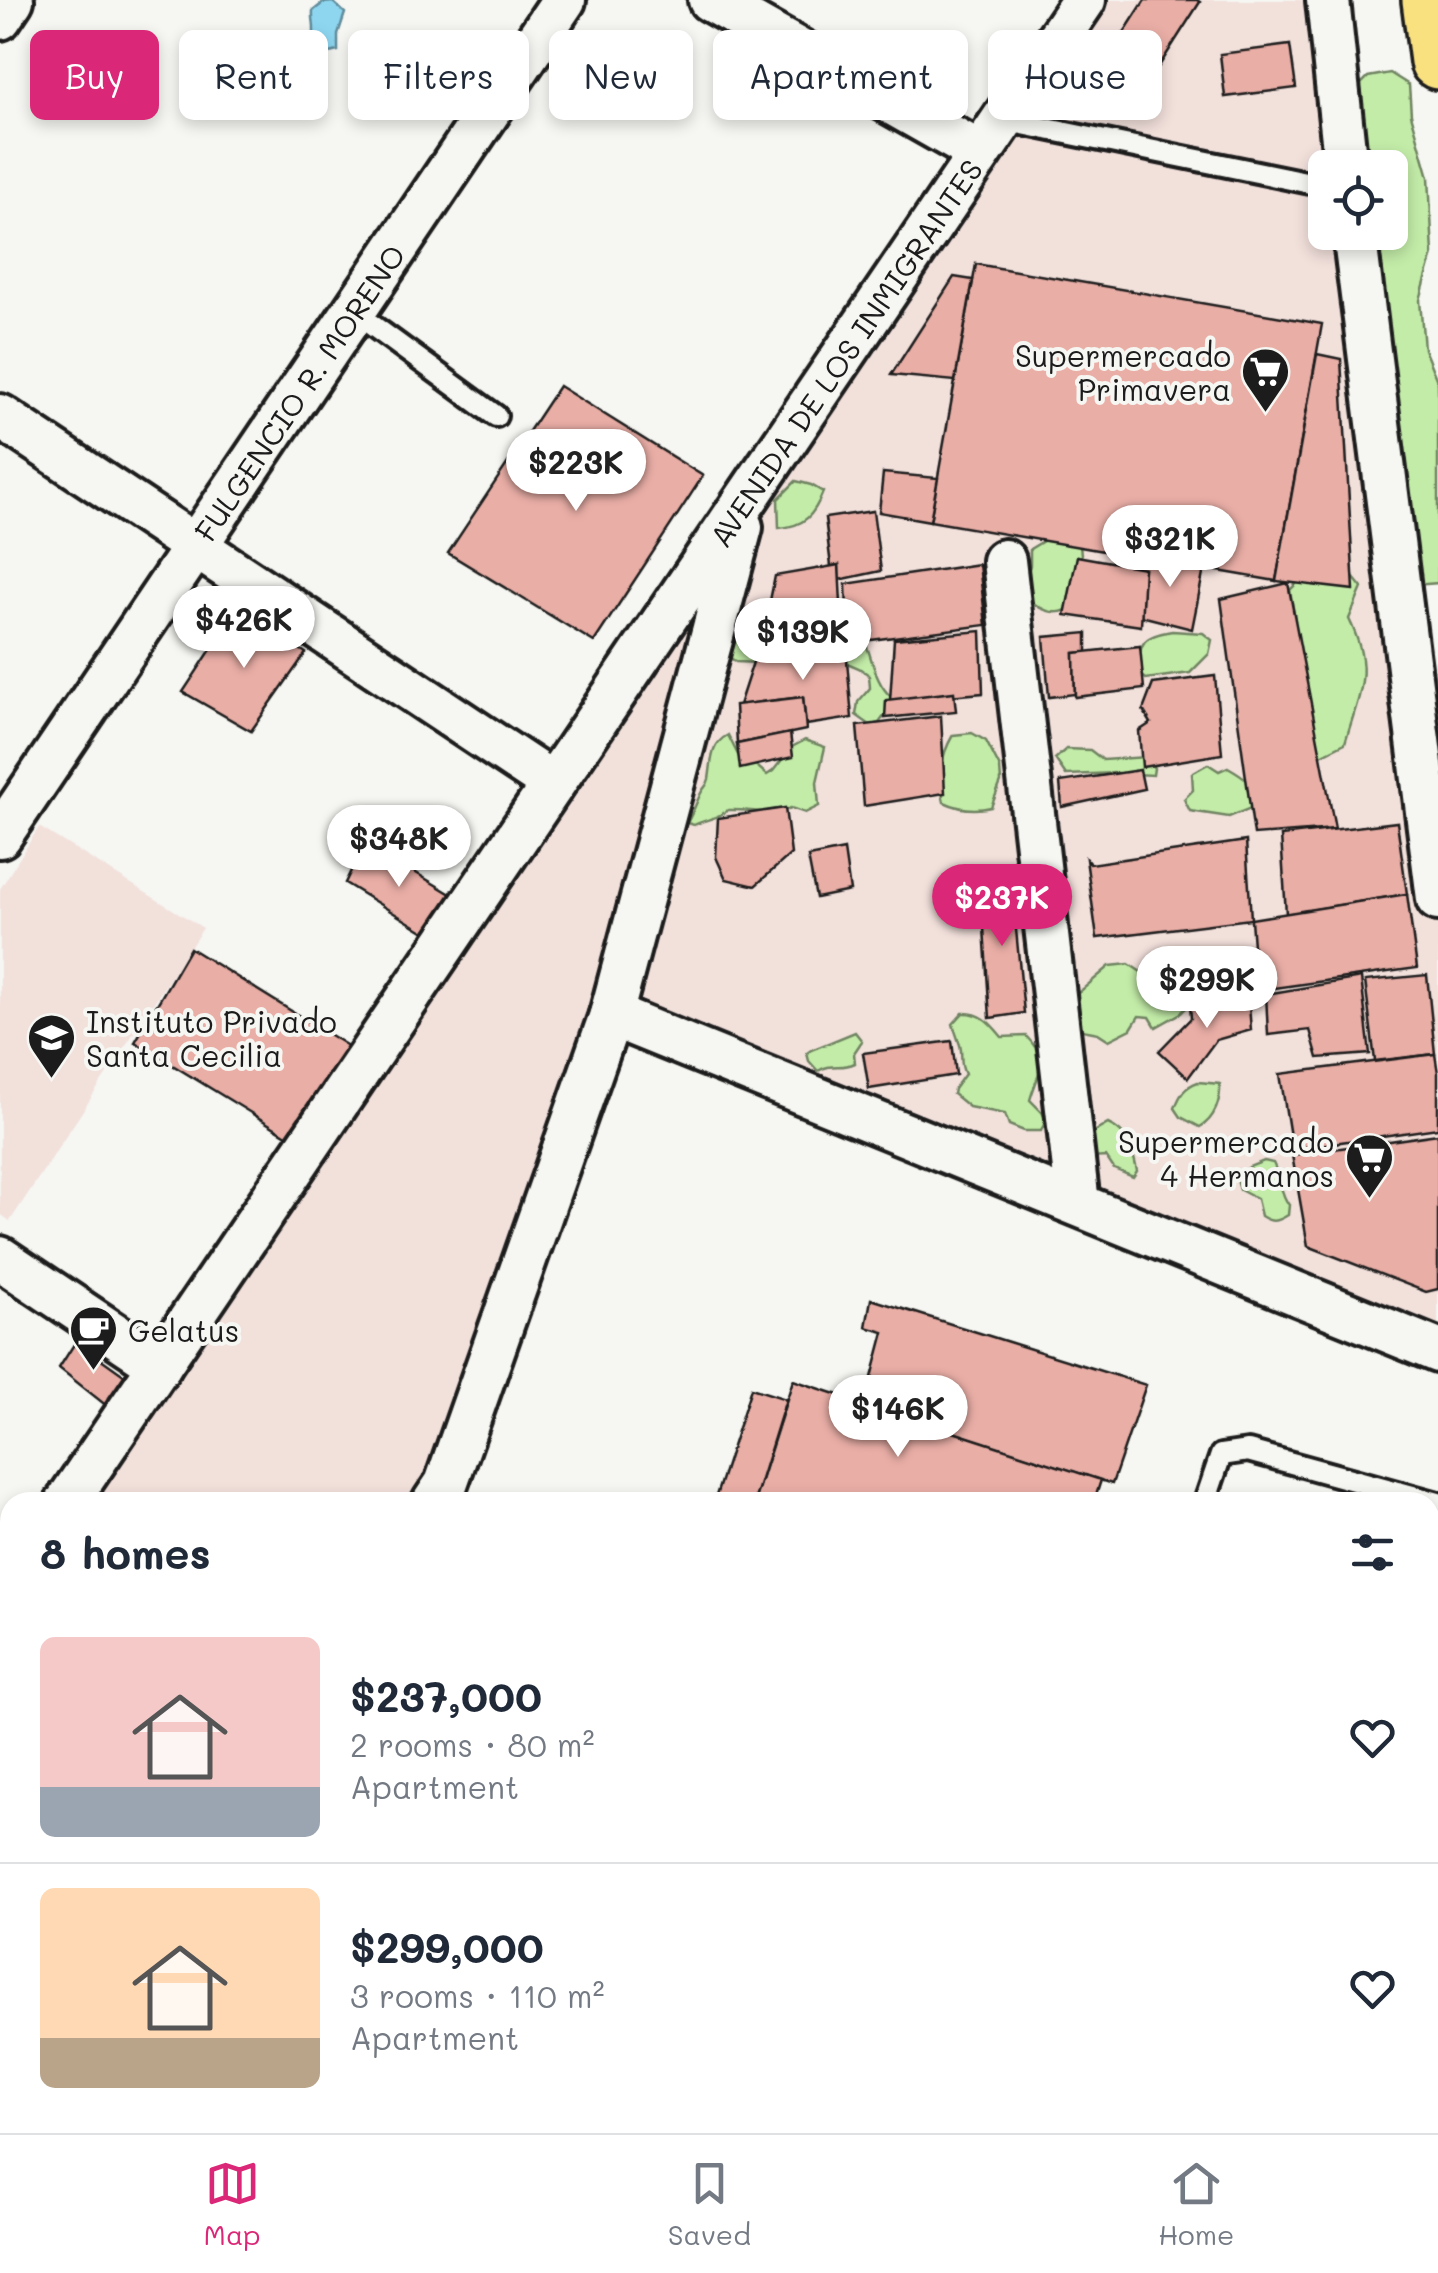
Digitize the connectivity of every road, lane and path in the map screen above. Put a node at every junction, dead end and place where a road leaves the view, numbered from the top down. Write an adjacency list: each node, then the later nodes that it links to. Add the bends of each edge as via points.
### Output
1 (12, 0): 7 (street)
2 (564, 0): 13 (street, FULGENCIO R. MORENO)
3 (710, 0): 9 (street)
4 (1084, 0): 9 (street, AVENIDA DE LOS INMIGRANTES)
5 (1328, 0): 10 (street)
6 (1430, 0): 8 (highway)
7 (0, 18)
8 (1438, 62)
9 (991, 136): 11 (lane); 16 (street, AVENIDA DE LOS INMIGRANTES)
10 (1344, 150)
11 (1308, 183)
12 (1356, 250): 21 (street)
13 (354, 312): 15 (lane); 17 (street, FULGENCIO R. MORENO)
14 (0, 416): 17 (street)
15 (496, 416)
16 (750, 492): 19 (street, AVENIDA DE LOS INMIGRANTES); 22 (street)
17 (196, 546): 19 (street); 20 (street, FULGENCIO R. MORENO)
18 (1004, 562): 23 (street)
19 (554, 784): 26 (street, AVENIDA DE LOS INMIGRANTES)
20 (0, 836)
21 (1438, 899)
22 (612, 1016): 23 (street); 28 (street)
23 (1078, 1204): 25 (street)
24 (0, 1258): 26 (street)
25 (1438, 1351)
26 (160, 1364): 27 (street, AVENIDA DE LOS INMIGRANTES)
27 (73, 1492)
28 (441, 1492)
29 (1209, 1492): 30 (lane, via 1222,1455 1248,1451)
30 (1398, 1492)

